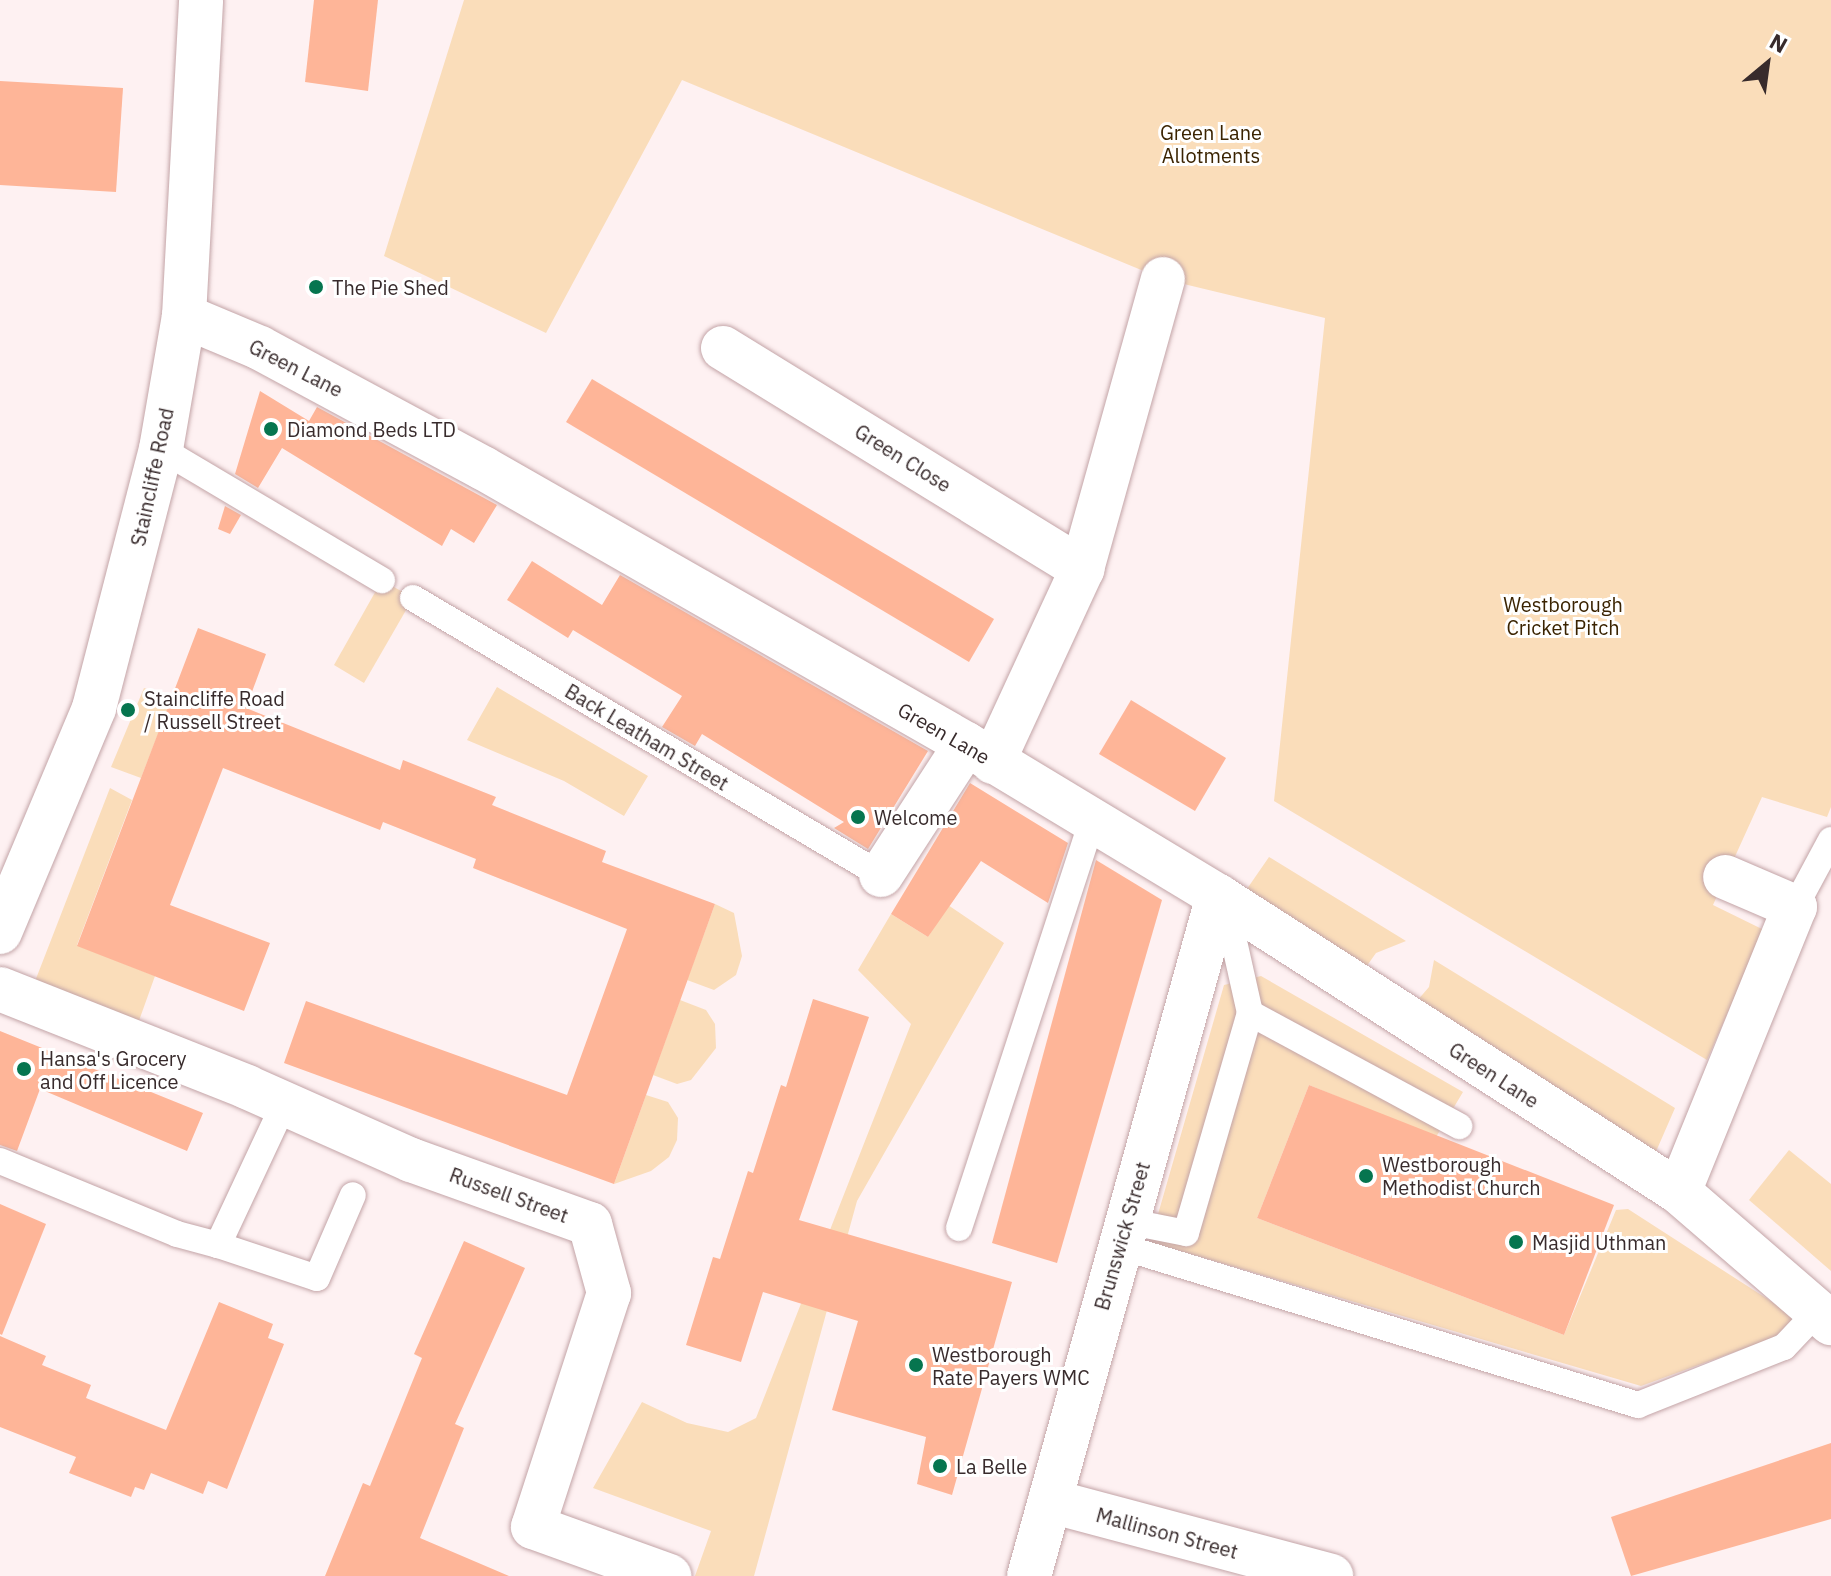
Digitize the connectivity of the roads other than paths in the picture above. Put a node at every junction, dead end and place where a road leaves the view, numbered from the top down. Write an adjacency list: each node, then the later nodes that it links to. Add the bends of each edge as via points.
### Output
1 (201, 0): 3 (street, Staincliffe Road)
2 (1163, 279): 6 (street)
3 (184, 316): 5 (street, Staincliffe Road); 9 (street, Green Lane, via 260,348 483,468)
4 (723, 348): 6 (street, Green Close)
5 (161, 449): 7 (lane); 16 (street, Staincliffe Road, via 94,708)
6 (1082, 569): 9 (street)
7 (382, 580)
8 (413, 598): 12 (lane, Back Leatham Street)
9 (980, 753): 10 (street, Green Lane); 12 (street)
10 (1092, 821): 14 (street, Green Lane); 24 (lane)
11 (1831, 840): 15 (lane)
12 (881, 875)
13 (1725, 877): 15 (street)
14 (1222, 898): 18 (lane); 22 (street, Green Lane); 25 (street, Brunswick Street)
15 (1795, 907): 22 (street)
16 (0, 932)
17 (0, 989): 19 (street, Russell Street)
18 (1250, 1013): 20 (lane); 25 (lane, via 1186,1233)
19 (284, 1104): 26 (lane); 30 (street, Russell Street, via 411,1160 590,1224 609,1293 533,1527)
20 (1459, 1126)
21 (0, 1161): 26 (lane, via 177,1234)
22 (1679, 1192): 27 (street, Green Lane)
23 (353, 1195): 26 (lane, via 317,1278)
24 (959, 1228)
25 (1122, 1234): 27 (lane, via 1638,1405 1784,1347); 28 (street, Brunswick Street)
26 (218, 1245)
27 (1825, 1317)
28 (1050, 1501): 29 (street, Mallinson Street); 31 (street, Brunswick Street)
29 (1272, 1569): 32 (street, Mallinson Street)
30 (669, 1576)
31 (1029, 1576)
32 (1331, 1576)

